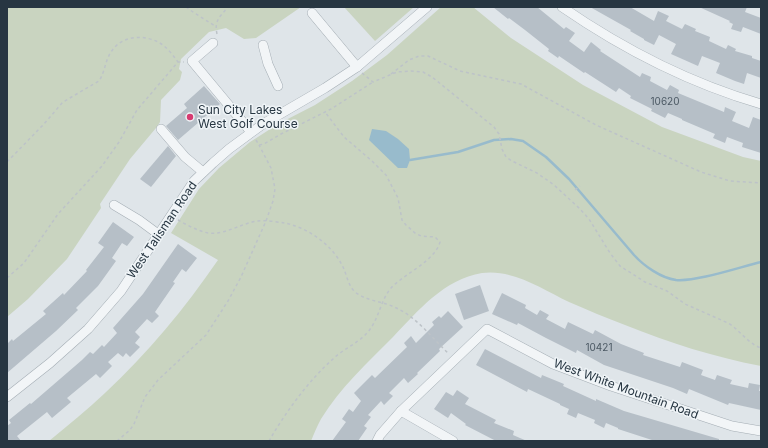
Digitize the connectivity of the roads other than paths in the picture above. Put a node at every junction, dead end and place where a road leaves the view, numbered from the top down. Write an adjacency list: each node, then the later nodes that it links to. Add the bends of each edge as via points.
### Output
1 (427, 7): 6 (street, West Talisman Road)
2 (562, 7): 8 (street, via 640,55 692,80)
3 (312, 13): 6 (street)
4 (215, 40): 10 (street, via 192,61)
5 (263, 45): 7 (street)
6 (357, 67): 10 (street, West Talisman Road)
7 (278, 86)
8 (761, 104)
9 (161, 129): 11 (street, via 185,157)
10 (251, 132): 11 (street, West Talisman Road)
11 (203, 172): 13 (street, West Talisman Road)
12 (114, 205): 13 (street)
13 (158, 234): 14 (street, West Talisman Road, via 121,291 88,329)
14 (7, 397)
15 (401, 411): 16 (street, West White Mountain Road, via 487,329 553,364 611,386 732,426); 17 (street, West White Mountain Road); 18 (street)
16 (761, 431)
17 (377, 441)
18 (453, 441)

